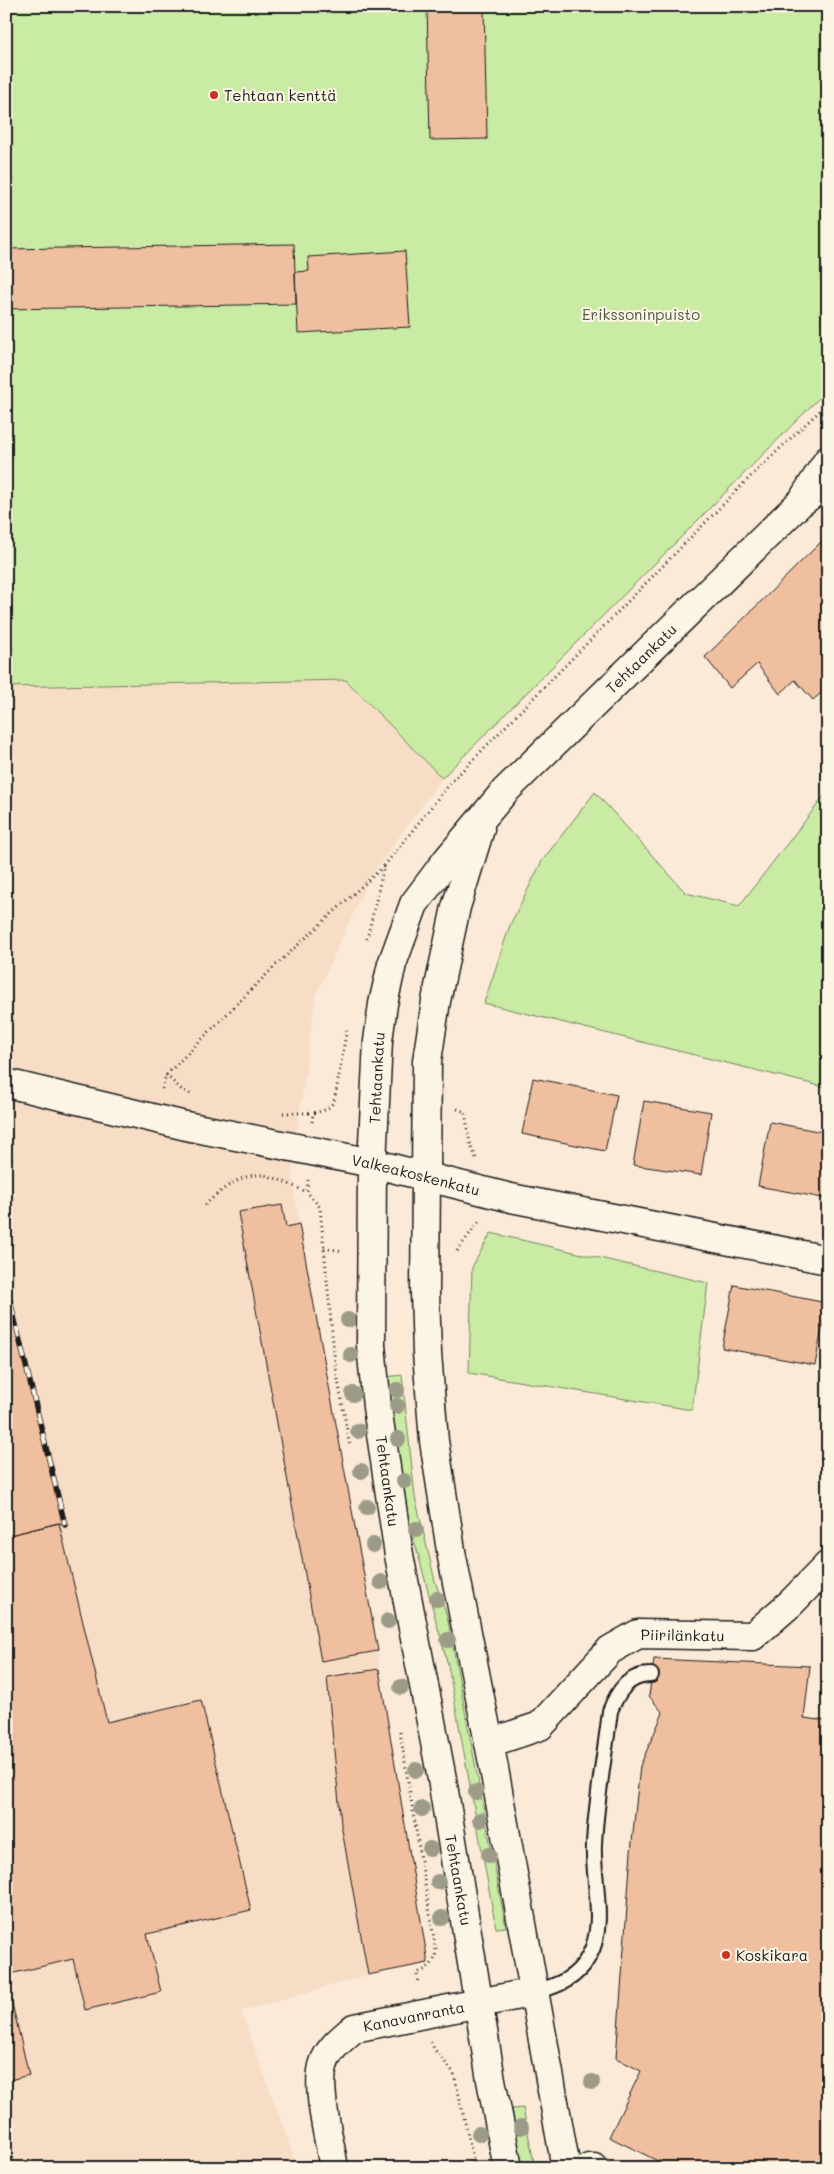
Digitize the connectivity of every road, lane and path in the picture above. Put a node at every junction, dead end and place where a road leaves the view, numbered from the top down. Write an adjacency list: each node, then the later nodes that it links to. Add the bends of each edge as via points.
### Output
1 (828, 460): 3 (main road, Tehtaankatu)
2 (828, 482): 3 (main road, Tehtaankatu)
3 (800, 503): 4 (main road, Tehtaankatu, via 583,713)
4 (485, 815): 10 (main road, Tehtaankatu, via 414,904 392,964 382,1004 378,1041); 11 (main road, Tehtaankatu, via 456,907 436,1001 427,1061)
5 (384, 866): 9 (path, via 276,966 166,1075)
6 (6, 963): 7 (path)
7 (14, 964)
8 (6, 1083): 9 (main road, Valkeakoskenkatu)
9 (154, 1116): 10 (main road, Valkeakoskenkatu, via 186,1126)
10 (372, 1163): 11 (main road, Valkeakoskenkatu); 19 (main road, Tehtaankatu, via 371,1345 377,1406 399,1555 442,1779)
11 (426, 1176): 14 (main road, Valkeakoskenkatu, via 511,1198); 17 (main road, Tehtaankatu, via 425,1293 434,1441 452,1558)
12 (308, 1192): 13 (path, via 263,1175 241,1179 224,1188)
13 (205, 1206)
14 (828, 1260)
15 (828, 1565): 17 (main road, Piirilänkatu, via 753,1636 638,1634 610,1650 540,1726)
16 (651, 1675): 18 (lane, via 631,1680 616,1697 610,1711 594,1844 599,1920 590,1956 576,1975 557,1986)
17 (489, 1743): 18 (main road, Tehtaankatu)
18 (534, 1992): 19 (main road, Kanavanranta); 22 (main road, Tehtaankatu)
19 (478, 2004): 20 (main road, Kanavanranta, via 354,2028 334,2046 324,2064 322,2094); 21 (main road, Tehtaankatu)
20 (334, 2168)
21 (508, 2168)
22 (566, 2168)
23 (589, 2168): 24 (main road)
24 (594, 2168)

